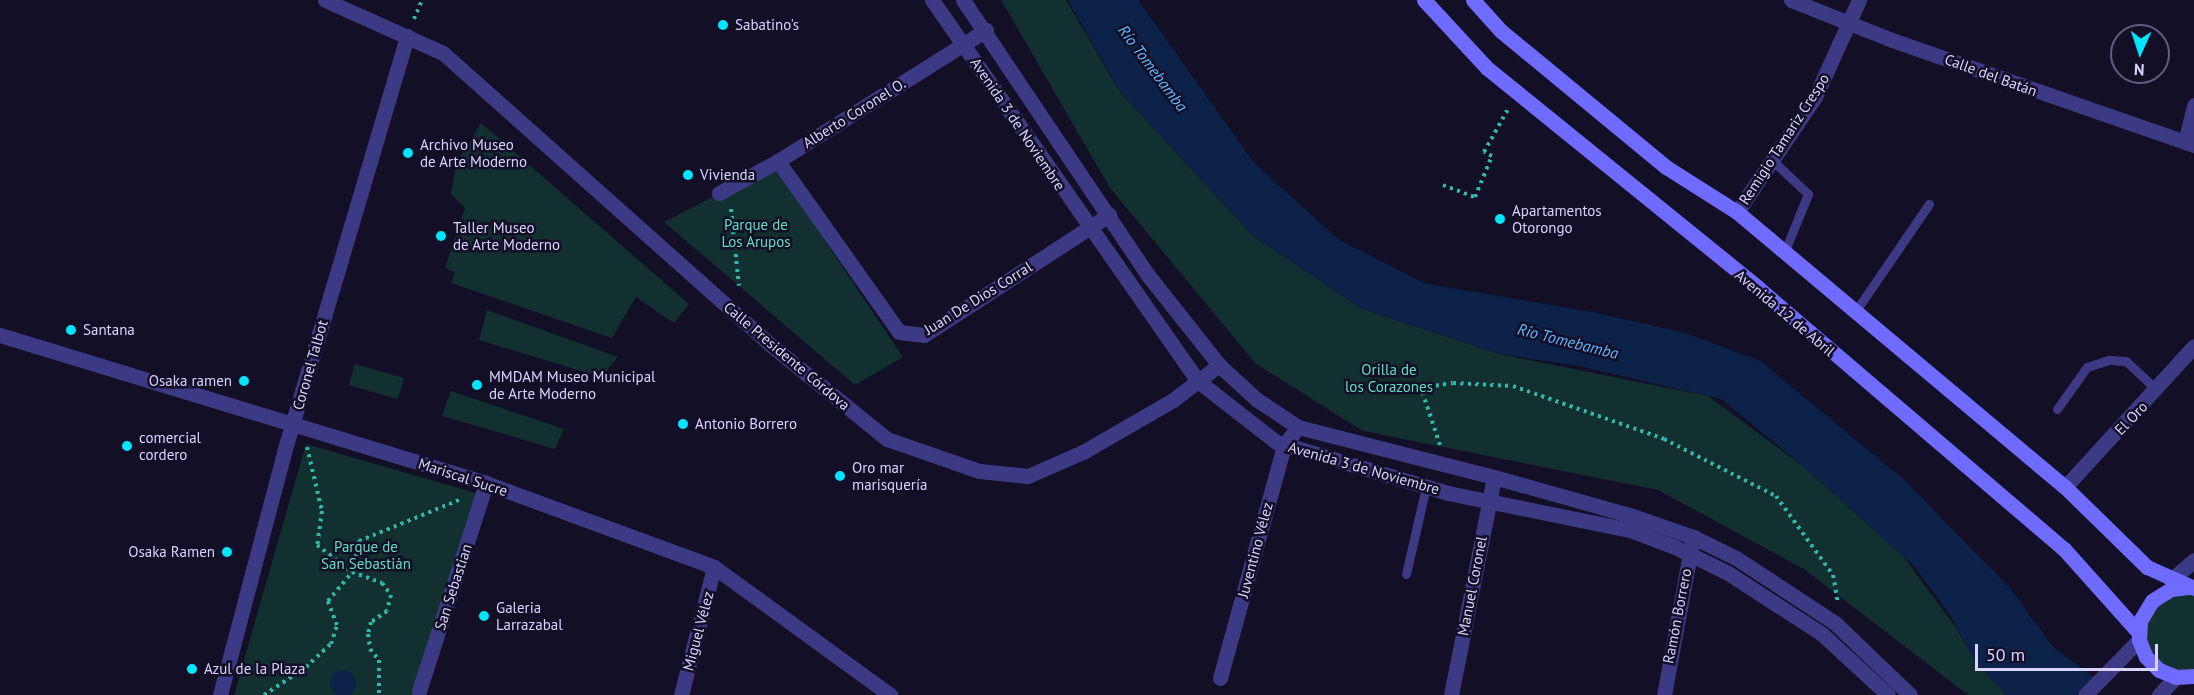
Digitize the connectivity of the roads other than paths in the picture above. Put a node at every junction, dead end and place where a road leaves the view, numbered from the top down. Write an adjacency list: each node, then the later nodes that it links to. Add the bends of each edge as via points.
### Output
1 (325, 0): 10 (street, Calle Presidente Córdova)
2 (932, 0): 11 (street, Avenida 3 de Noviembre)
3 (963, 0): 9 (street, Avenida 3 de Noviembre)
4 (1424, 0): 44 (main road, Avenida 12 de Abril, via 1453,35 1518,93 1757,287 2064,549)
5 (1473, 0): 18 (main road, via 1501,31 1666,167)
6 (1791, 0): 8 (street, Calle del Batán)
7 (1859, 0): 8 (street, Remigio Tamariz Crespo)
8 (1852, 23): 13 (street, Calle del Batán); 14 (street, Remigio Tamariz Crespo, via 1815,97)
9 (986, 30): 11 (street, Alberto Coronel O.); 19 (street, Avenida 3 de Noviembre)
10 (407, 36): 26 (street, Calle Presidente Córdova, via 443,53 772,346 887,439 979,471 1028,476 1083,452 1173,400); 29 (street, Coronel Talbot)
11 (964, 45): 15 (street, Alberto Coronel O.); 20 (street, Avenida 3 de Noviembre)
12 (2194, 105): 13 (street)
13 (2189, 144)
14 (1772, 160): 18 (street, Remigio Tamariz Crespo); 21 (lane, via 1808,194)
15 (777, 161): 16 (street, Alberto Coronel O.); 20 (street, Juan De Dios Corral, via 899,332 924,335)
16 (724, 190)
17 (1929, 204): 22 (lane)
18 (1737, 212): 21 (main road)
19 (1109, 214): 20 (street, Juan De Dios Corral); 25 (street, Avenida 3 de Noviembre, via 1147,274)
20 (1087, 227): 26 (street, Avenida 3 de Noviembre)
21 (1784, 253): 22 (main road)
22 (1855, 312): 35 (main road)
23 (0, 334): 29 (street, Mariscal Sucre)
24 (2194, 345): 27 (street, El Oro)
25 (1219, 365): 26 (street, Calle Presidente Córdova); 30 (street, Avenida 3 de Noviembre, via 1256,399)
26 (1198, 381): 31 (street, Avenida 3 de Noviembre)
27 (2157, 390): 28 (lane, via 2126,361 2109,360 2087,367); 35 (street, El Oro)
28 (2057, 409)
29 (292, 423): 33 (street, Mariscal Sucre); 48 (street, Coronel Talbot)
30 (1298, 427): 31 (street, Juventino Vélez); 32 (street, Avenida 3 de Noviembre)
31 (1284, 445): 34 (street, Avenida 3 de Noviembre); 45 (street, Juventino Vélez)
32 (1494, 477): 36 (street, Manuel Coronel); 37 (street, Avenida 3 de Noviembre)
33 (486, 483): 40 (street, Mariscal Sucre); 47 (street, San Sebastian)
34 (1426, 487): 36 (street, Avenida 3 de Noviembre); 41 (lane)
35 (2065, 488): 42 (main road, via 2147,567)
36 (1489, 501): 38 (street, Avenida 3 de Noviembre, via 1630,530); 51 (street, Manuel Coronel)
37 (1693, 537): 38 (street, Ramón Borrero); 54 (street, Avenida 3 de Noviembre, via 1736,558 1830,620)
38 (1689, 554): 52 (street, Ramón Borrero); 53 (street, Avenida 3 de Noviembre, via 1728,573 1822,634)
39 (2194, 560): 42 (street)
40 (714, 567): 49 (street, Miguel Vélez); 50 (street, Mariscal Sucre)
41 (1406, 574)
42 (2171, 580): 43 (main road)
43 (2194, 588): 44 (main road, via 2171,589 2160,594 2145,610)
44 (2136, 640): 46 (main road, Avenida 12 de Abril, via 2152,664); 55 (street)
45 (1220, 678)
46 (2179, 683)
47 (419, 691)
48 (220, 695)
49 (681, 695)
50 (890, 695)
51 (1451, 695)
52 (1664, 695)
53 (1888, 695)
54 (1910, 695)
55 (2085, 695)

